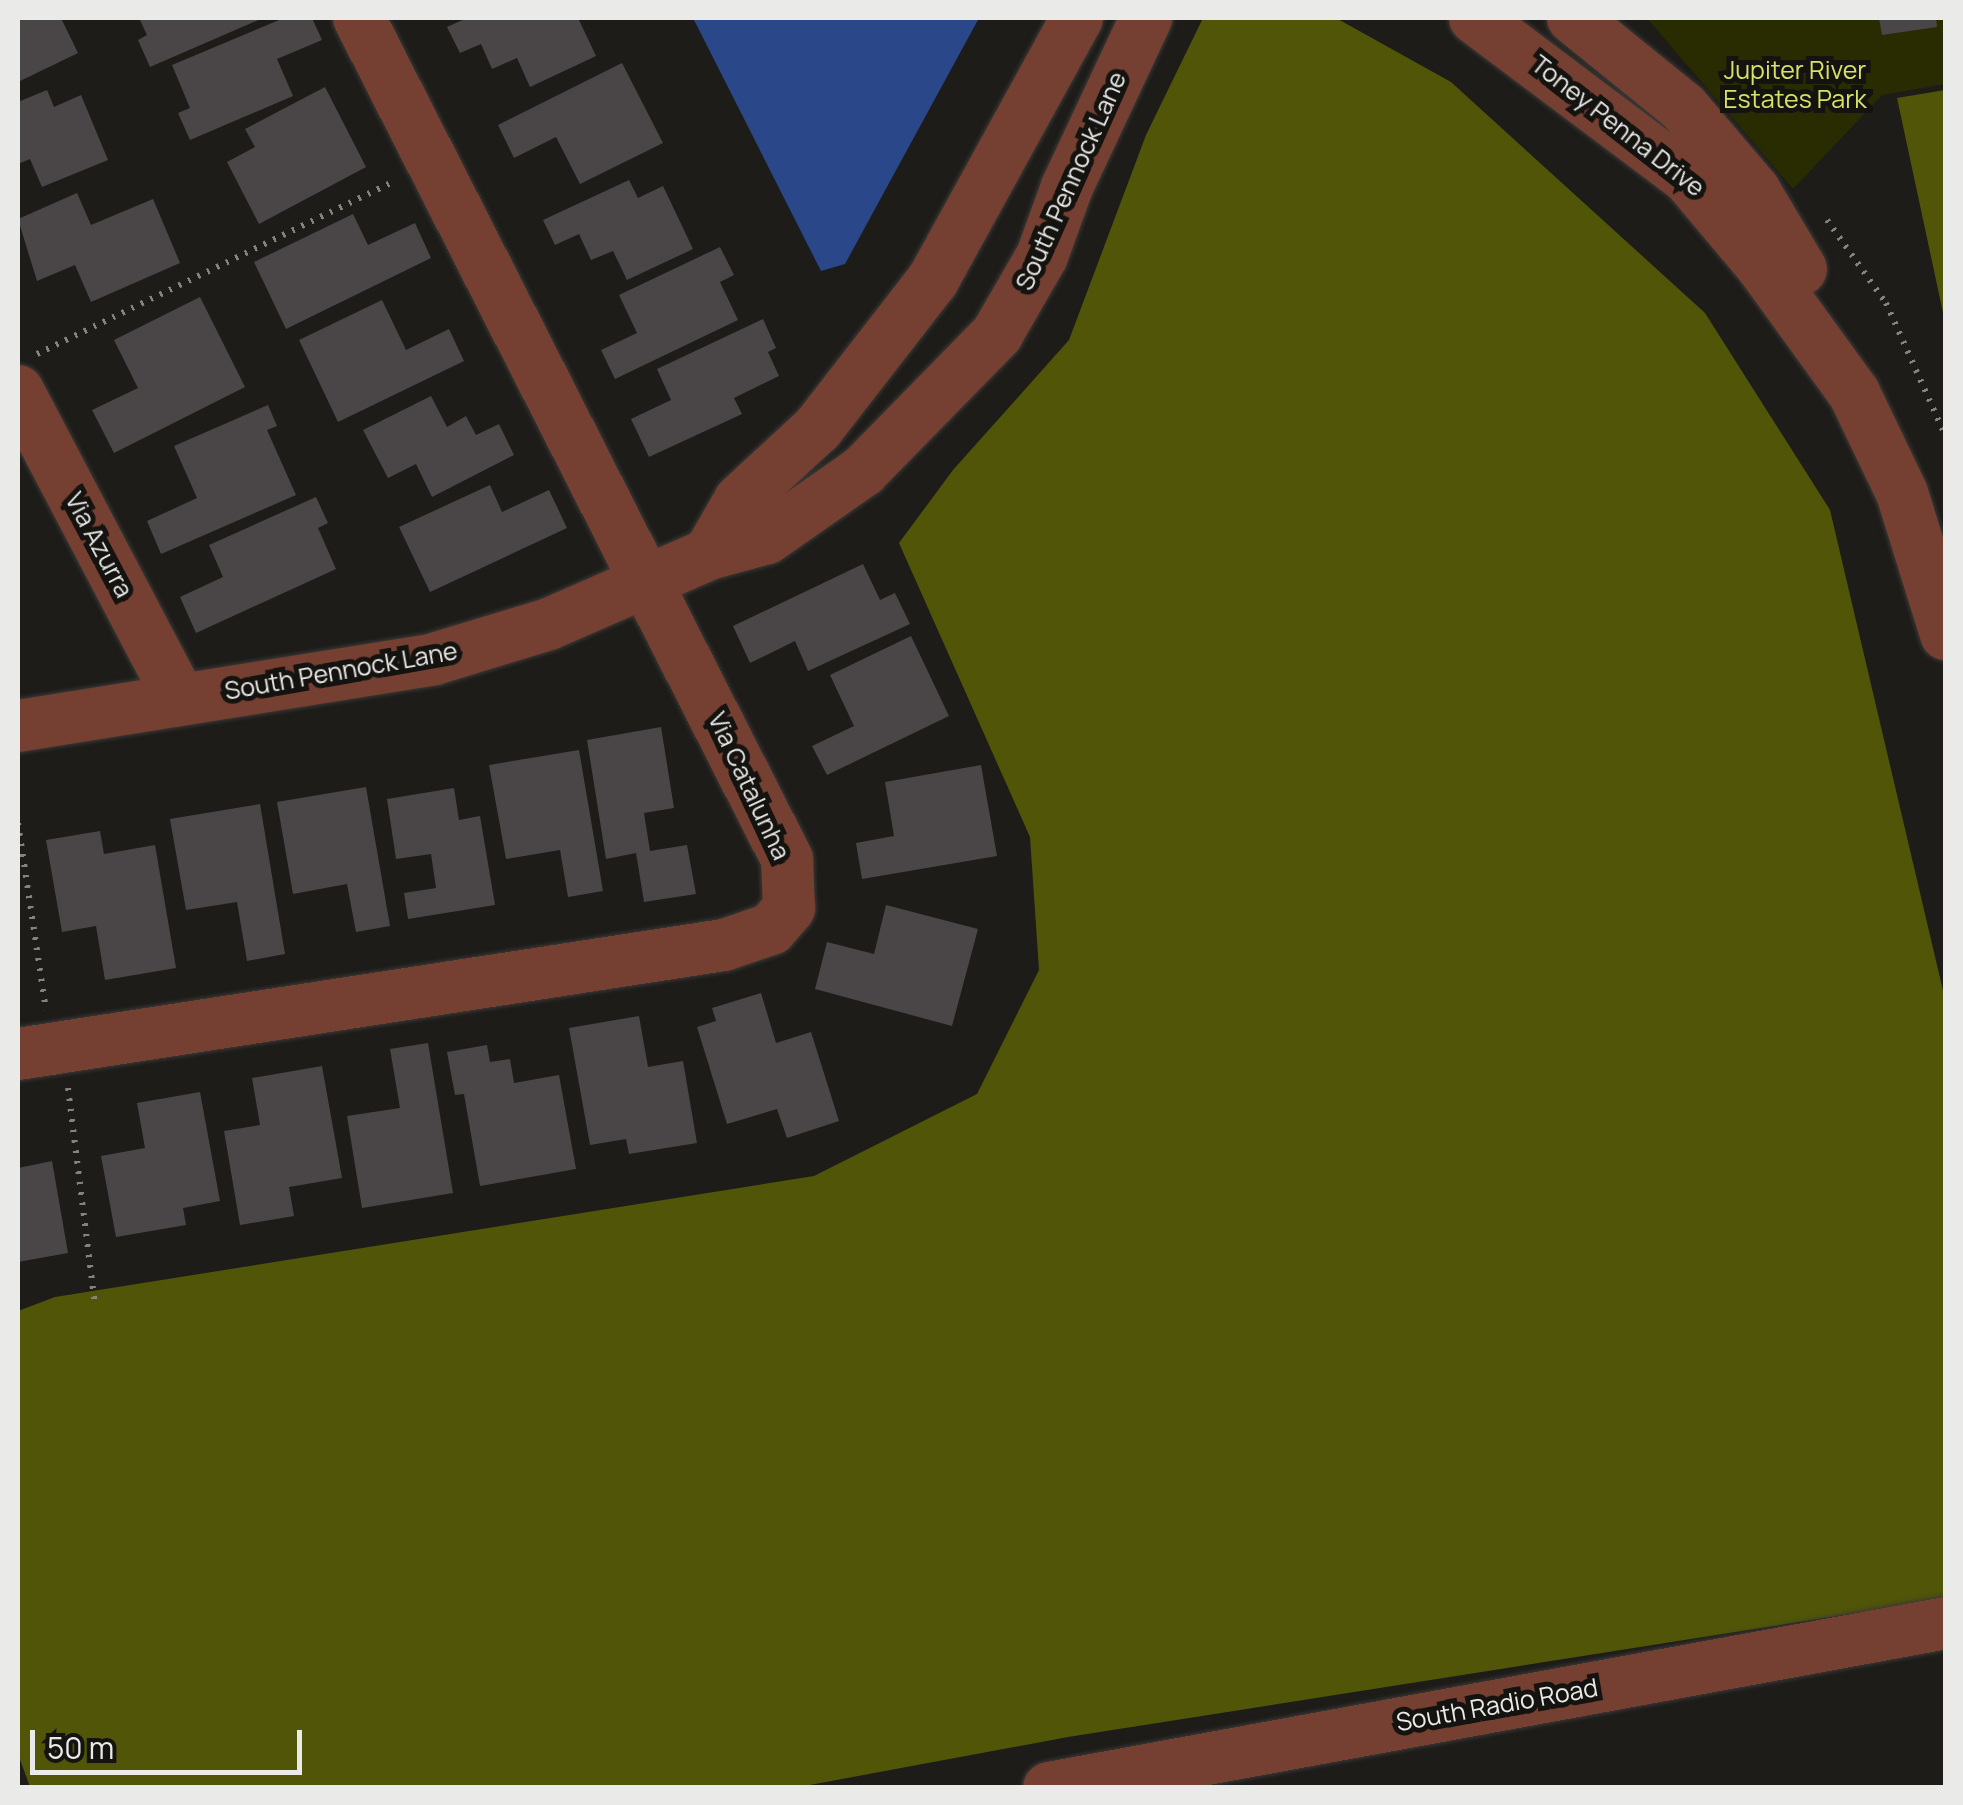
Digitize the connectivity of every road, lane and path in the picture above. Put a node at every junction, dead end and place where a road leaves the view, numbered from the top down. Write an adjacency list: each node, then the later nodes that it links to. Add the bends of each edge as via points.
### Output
1 (359, 18): 12 (street, Via Catalunha)
2 (1077, 18): 11 (street, via 933,280 818,428 740,500)
3 (1146, 18): 11 (street, South Pennock Lane, via 1067,186 1042,256 997,334 863,471 767,538)
4 (1475, 18): 9 (street, Toney Penna Drive, via 1711,199)
5 (1573, 18): 9 (street, Toney Penna Drive, via 1684,107 1754,190 1842,336)
6 (410, 174): 8 (path)
7 (1825, 217): 10 (path, via 1886,303)
8 (24, 374): 14 (street, Via Azurra)
9 (1854, 392): 13 (street, Toney Penna Drive, via 1902,493)
10 (1946, 437)
11 (709, 554): 12 (street, South Pennock Lane)
12 (651, 583): 14 (street, South Pennock Lane, via 434,659); 17 (street, Via Catalunha, via 787,859 788,908 771,929 724,945)
13 (1946, 634)
14 (180, 699): 15 (street, South Pennock Lane)
15 (18, 726)
16 (18, 823): 17 (path)
17 (33, 1036)
18 (66, 1077): 19 (path)
19 (95, 1304)
20 (1946, 1623): 21 (street, South Radio Road)
21 (1049, 1788)

